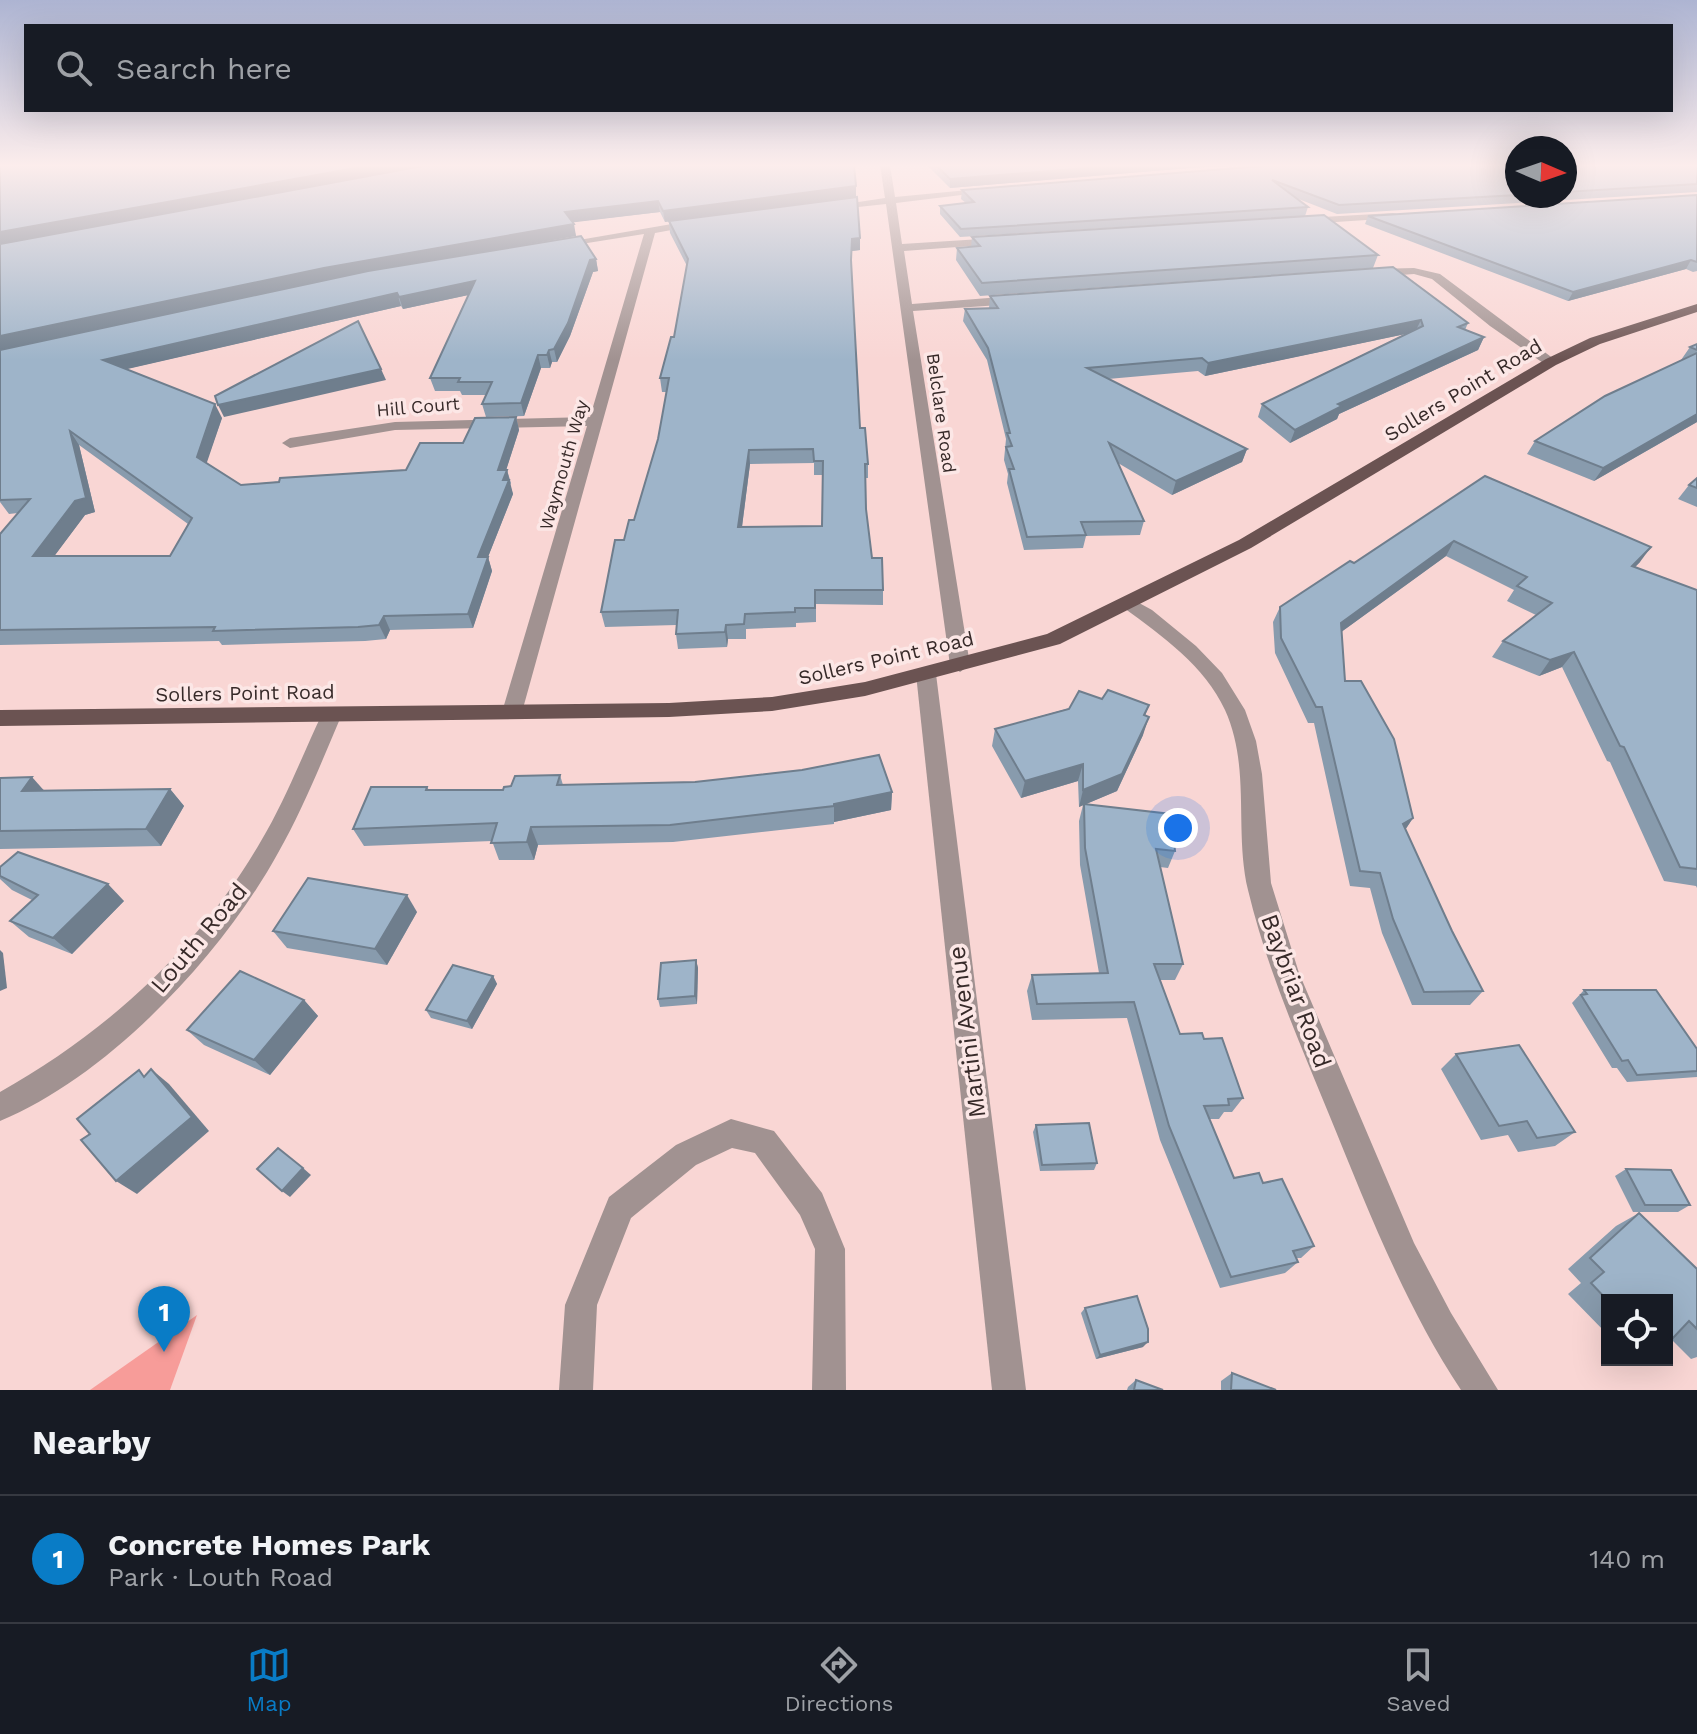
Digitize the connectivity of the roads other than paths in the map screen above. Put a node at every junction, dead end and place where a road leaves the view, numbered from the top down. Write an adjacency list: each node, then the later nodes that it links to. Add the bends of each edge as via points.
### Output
1 (651, 229): 12 (street, Waymouth Way)
2 (646, 230): 5 (street)
3 (896, 230): 6 (street, Belclare Road)
4 (1011, 240): 6 (street)
5 (550, 246)
6 (898, 248): 9 (street, Belclare Road)
7 (1354, 274): 11 (street, via 1414,271 1436,276)
8 (1023, 299): 9 (street)
9 (908, 308): 15 (street, Belclare Road)
10 (1697, 308): 11 (main road, Sollers Point Road, via 1595,341)
11 (1551, 362): 14 (main road, Sollers Point Road, via 1335,493)
12 (598, 421): 13 (street, Hill Court, via 395,426); 17 (street, Waymouth Way)
13 (290, 443)
14 (1130, 604): 15 (main road, Sollers Point Road, via 1053,639); 24 (street, Baybriar Road, via 1199,660 1236,712 1247,748 1258,884 1293,998 1375,1189 1424,1291)
15 (960, 665): 16 (main road, Sollers Point Road)
16 (926, 674): 17 (main road, Sollers Point Road, via 772,704); 23 (street, Martini Avenue)
17 (512, 712): 18 (main road, Sollers Point Road)
18 (332, 714): 19 (main road, Sollers Point Road); 20 (street, Louth Road, via 269,848 229,909 174,975 101,1043)
19 (0, 718)
20 (0, 1107)
21 (576, 1390): 22 (street, via 581,1305 620,1208 686,1155 731,1133 764,1141 811,1204 830,1249)
22 (829, 1390)
23 (1009, 1390)
24 (1481, 1390)

